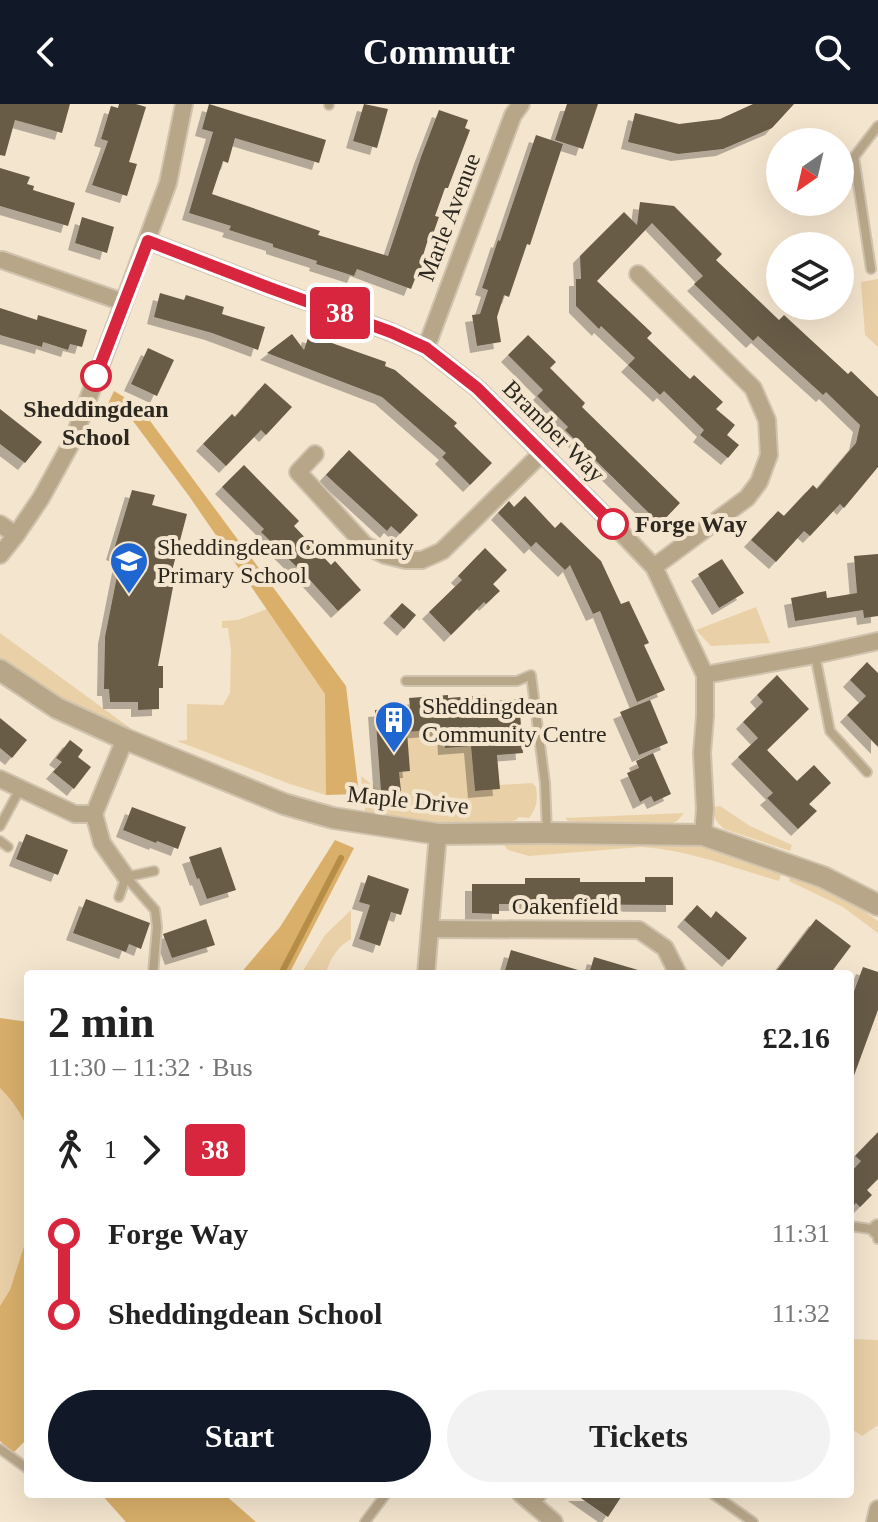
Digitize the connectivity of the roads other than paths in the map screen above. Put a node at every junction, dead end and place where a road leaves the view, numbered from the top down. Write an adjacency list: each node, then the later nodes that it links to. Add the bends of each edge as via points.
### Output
1 (184, 104): 4 (street, via 168,183)
2 (521, 104): 9 (street, Marle Avenue)
3 (878, 126): 6 (lane, via 854,157)
4 (148, 241): 8 (street); 9 (street, Bramber Way)
5 (2, 260): 8 (street)
6 (871, 269)
7 (638, 274): 15 (street, via 753,388 767,420 769,455 747,498)
8 (123, 302): 13 (street, via 73,440)
9 (426, 348): 10 (street, Bramber Way, via 477,388)
10 (542, 453): 11 (street, via 442,551 422,560 385,555 365,545 298,472); 15 (street, Bramber Way)
11 (315, 454)
12 (0, 524): 13 (street)
13 (16, 535): 14 (street)
14 (0, 555)
15 (654, 567): 19 (street, Bramber Way)
16 (878, 641): 17 (street)
17 (815, 655): 19 (street); 22 (lane, via 830,731)
18 (0, 670): 21 (street, Maple Drive, via 57,708)
19 (705, 675): 29 (street, Bramber Way)
20 (406, 681): 27 (lane, via 517,681 531,675)
21 (125, 739): 25 (street); 28 (street, Maple Drive, via 284,804 333,818)
22 (867, 772)
23 (0, 779): 24 (street)
24 (20, 789): 25 (street, via 75,814); 26 (lane)
25 (94, 814): 31 (street, via 102,843)
26 (0, 826)
27 (547, 833): 28 (street, Maple Drive); 29 (street, Maple Drive)
28 (438, 834): 34 (street)
29 (703, 835): 33 (street, Maple Drive, via 823,877)
30 (154, 871): 31 (lane)
31 (126, 877): 32 (lane); 35 (lane, via 155,910)
32 (119, 897)
33 (878, 905)
34 (430, 929): 36 (street); 37 (street, Oakenfield, via 639,930 665,948)
35 (153, 970)
36 (426, 970)
37 (676, 970)
38 (854, 1227): 39 (lane)
39 (878, 1232)
40 (0, 1449): 41 (lane)
41 (24, 1466)
42 (383, 1498): 47 (lane)
43 (718, 1498): 46 (lane)
44 (539, 1500): 48 (street)
45 (878, 1509): 51 (street)
46 (737, 1512): 49 (lane); 50 (lane)
47 (365, 1522)
48 (554, 1522)
49 (728, 1522)
50 (753, 1522)
51 (875, 1522)

